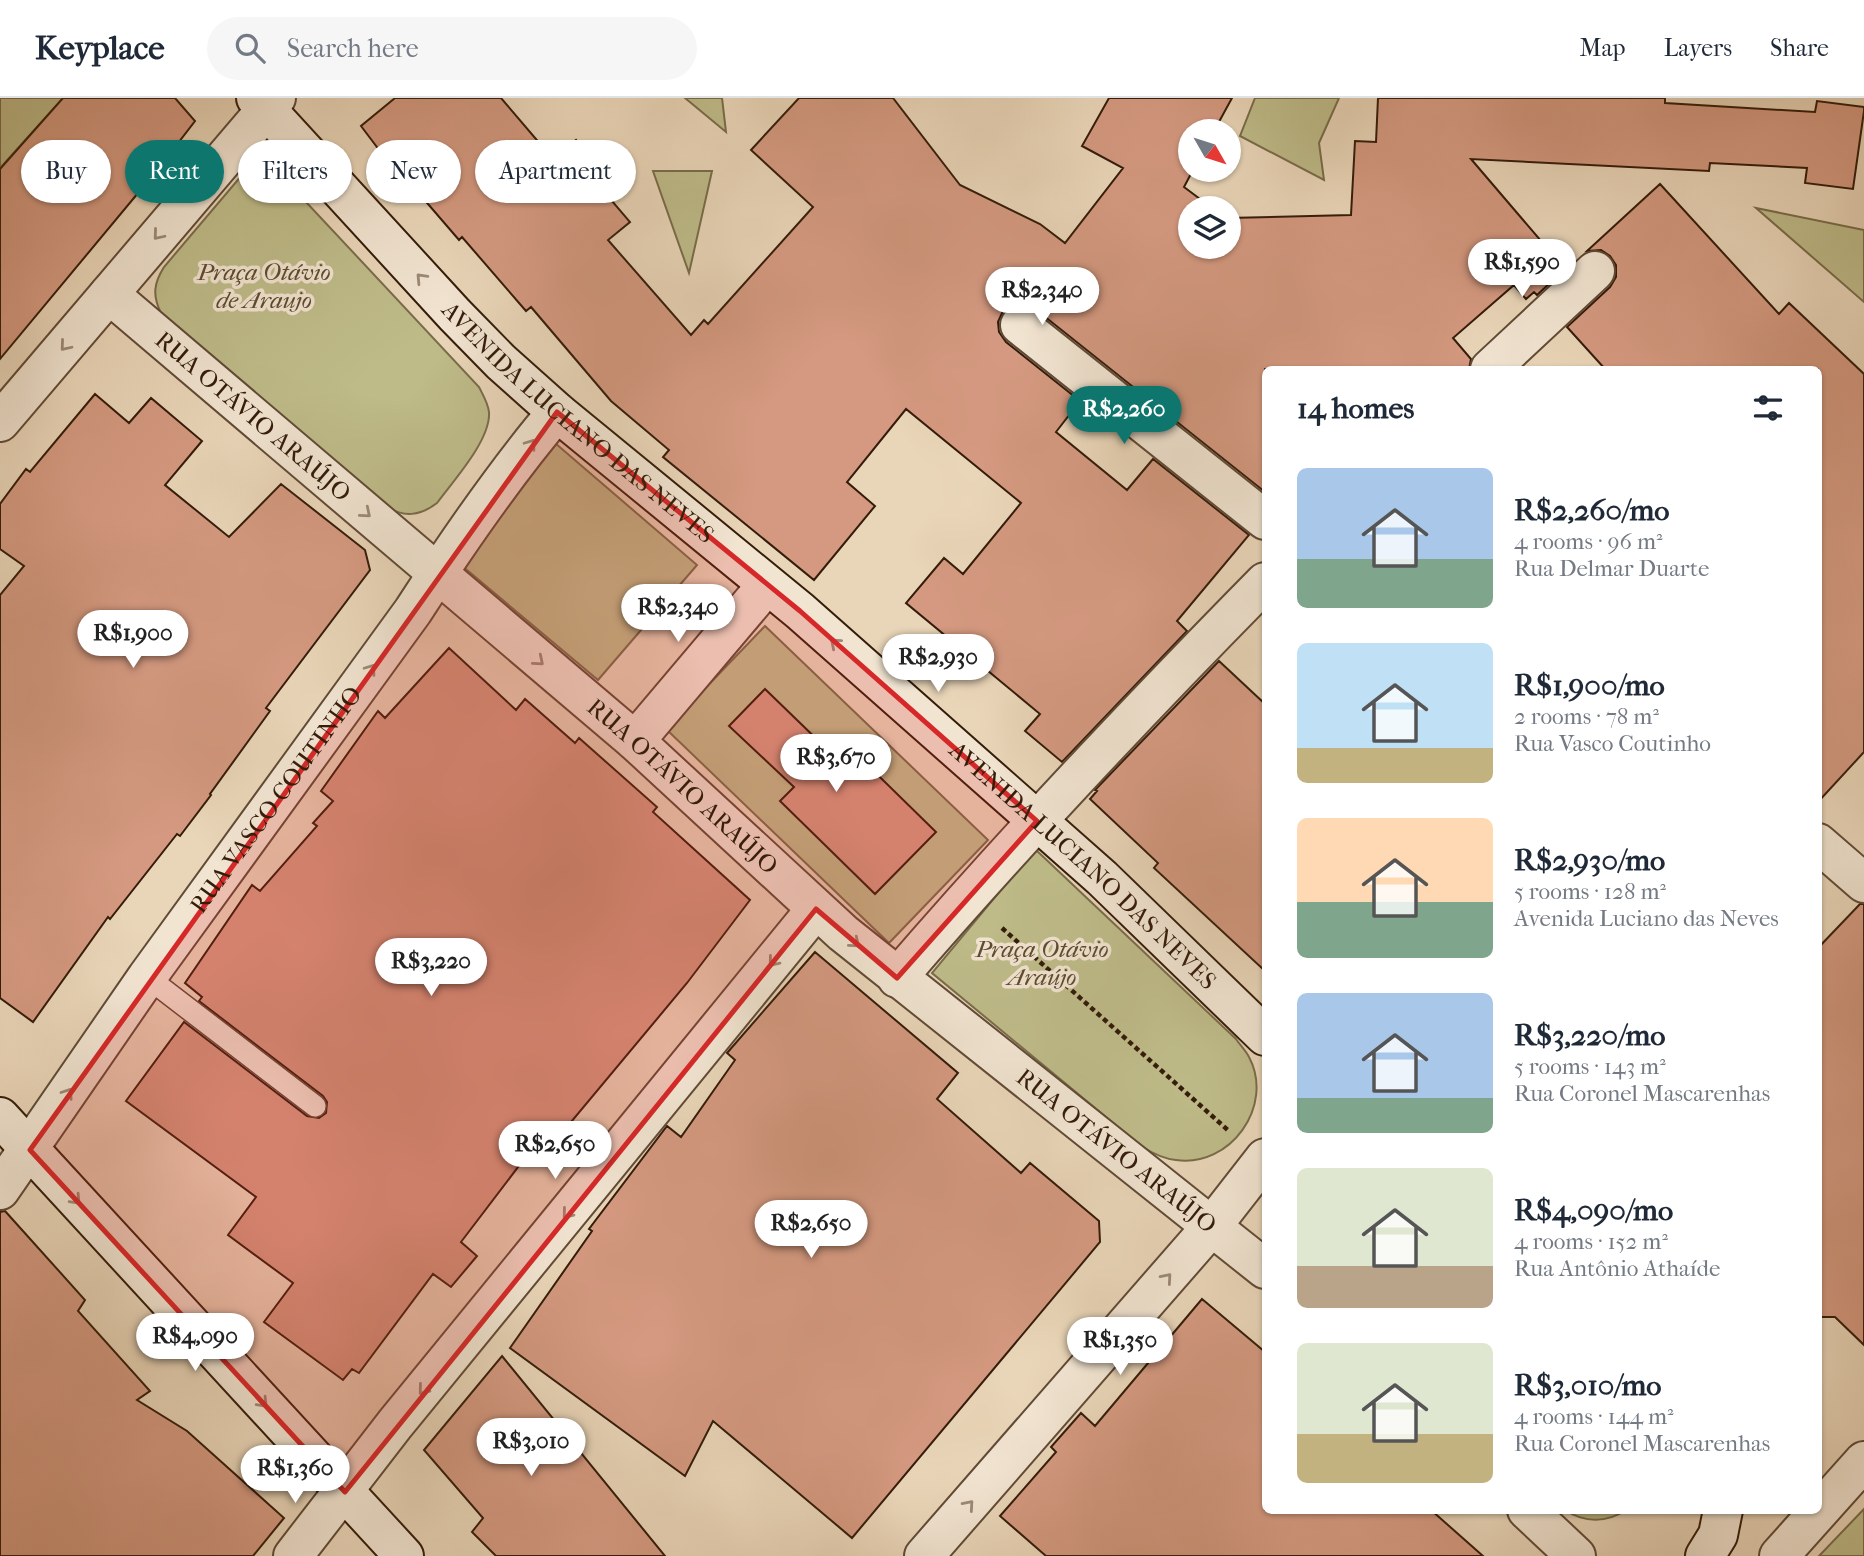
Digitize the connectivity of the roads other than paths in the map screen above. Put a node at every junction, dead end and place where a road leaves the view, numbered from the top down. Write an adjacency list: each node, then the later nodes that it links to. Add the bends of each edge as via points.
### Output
1 (266, 102): 3 (street, one-way to 3); 6 (street, AVENIDA LUCIANO DAS NEVES, one-way to 1, via 455,315)
2 (1595, 271): 5 (street)
3 (109, 294): 7 (street, one-way to 7); 9 (street, RUA OTÁVIO ARAÚJO, one-way to 9)
4 (1020, 325): 8 (street)
5 (1493, 366)
6 (557, 412): 9 (street, RUA VASCO COUTINHO, one-way to 6); 11 (street, AVENIDA LUCIANO DAS NEVES)
7 (0, 422)
8 (1262, 518)
9 (437, 574): 12 (street, RUA OTÁVIO ARAÚJO, one-way to 12); 17 (street, RUA VASCO COUTINHO, one-way to 9)
10 (1262, 585): 13 (street)
11 (766, 586): 12 (street); 13 (street, AVENIDA LUCIANO DAS NEVES, one-way to 11)
12 (635, 741): 16 (street, RUA OTÁVIO ARAÚJO)
13 (1037, 821): 18 (street); 19 (street, AVENIDA LUCIANO DAS NEVES)
14 (1822, 846): 15 (street)
15 (1859, 869)
16 (816, 909): 18 (street, RUA OTÁVIO ARAÚJO, one-way to 18); 28 (street, one-way to 28, via 395,1424)
17 (147, 977): 20 (lane); 22 (street, RUA VASCO COUTINHO, one-way to 17)
18 (897, 978): 25 (street, RUA OTÁVIO ARAÚJO)
19 (1262, 1033)
20 (315, 1106)
21 (0, 1117): 22 (street)
22 (30, 1150): 24 (street, RUA VASCO COUTINHO); 28 (street, one-way to 28)
23 (1262, 1163): 25 (street)
24 (0, 1191)
25 (1212, 1226): 26 (street, RUA OTÁVIO ARAÚJO); 36 (street, one-way to 25)
26 (1262, 1255)
27 (1864, 1461): 29 (street)
28 (345, 1492): 34 (street); 35 (street)
29 (1825, 1499)
30 (1531, 1514): 37 (street)
31 (1722, 1514): 38 (street, via 1718,1535)
32 (1732, 1514): 39 (street)
33 (1813, 1514): 40 (street)
34 (293, 1556)
35 (404, 1556)
36 (924, 1556)
37 (1576, 1556)
38 (1705, 1556)
39 (1740, 1556)
40 (1779, 1556)

